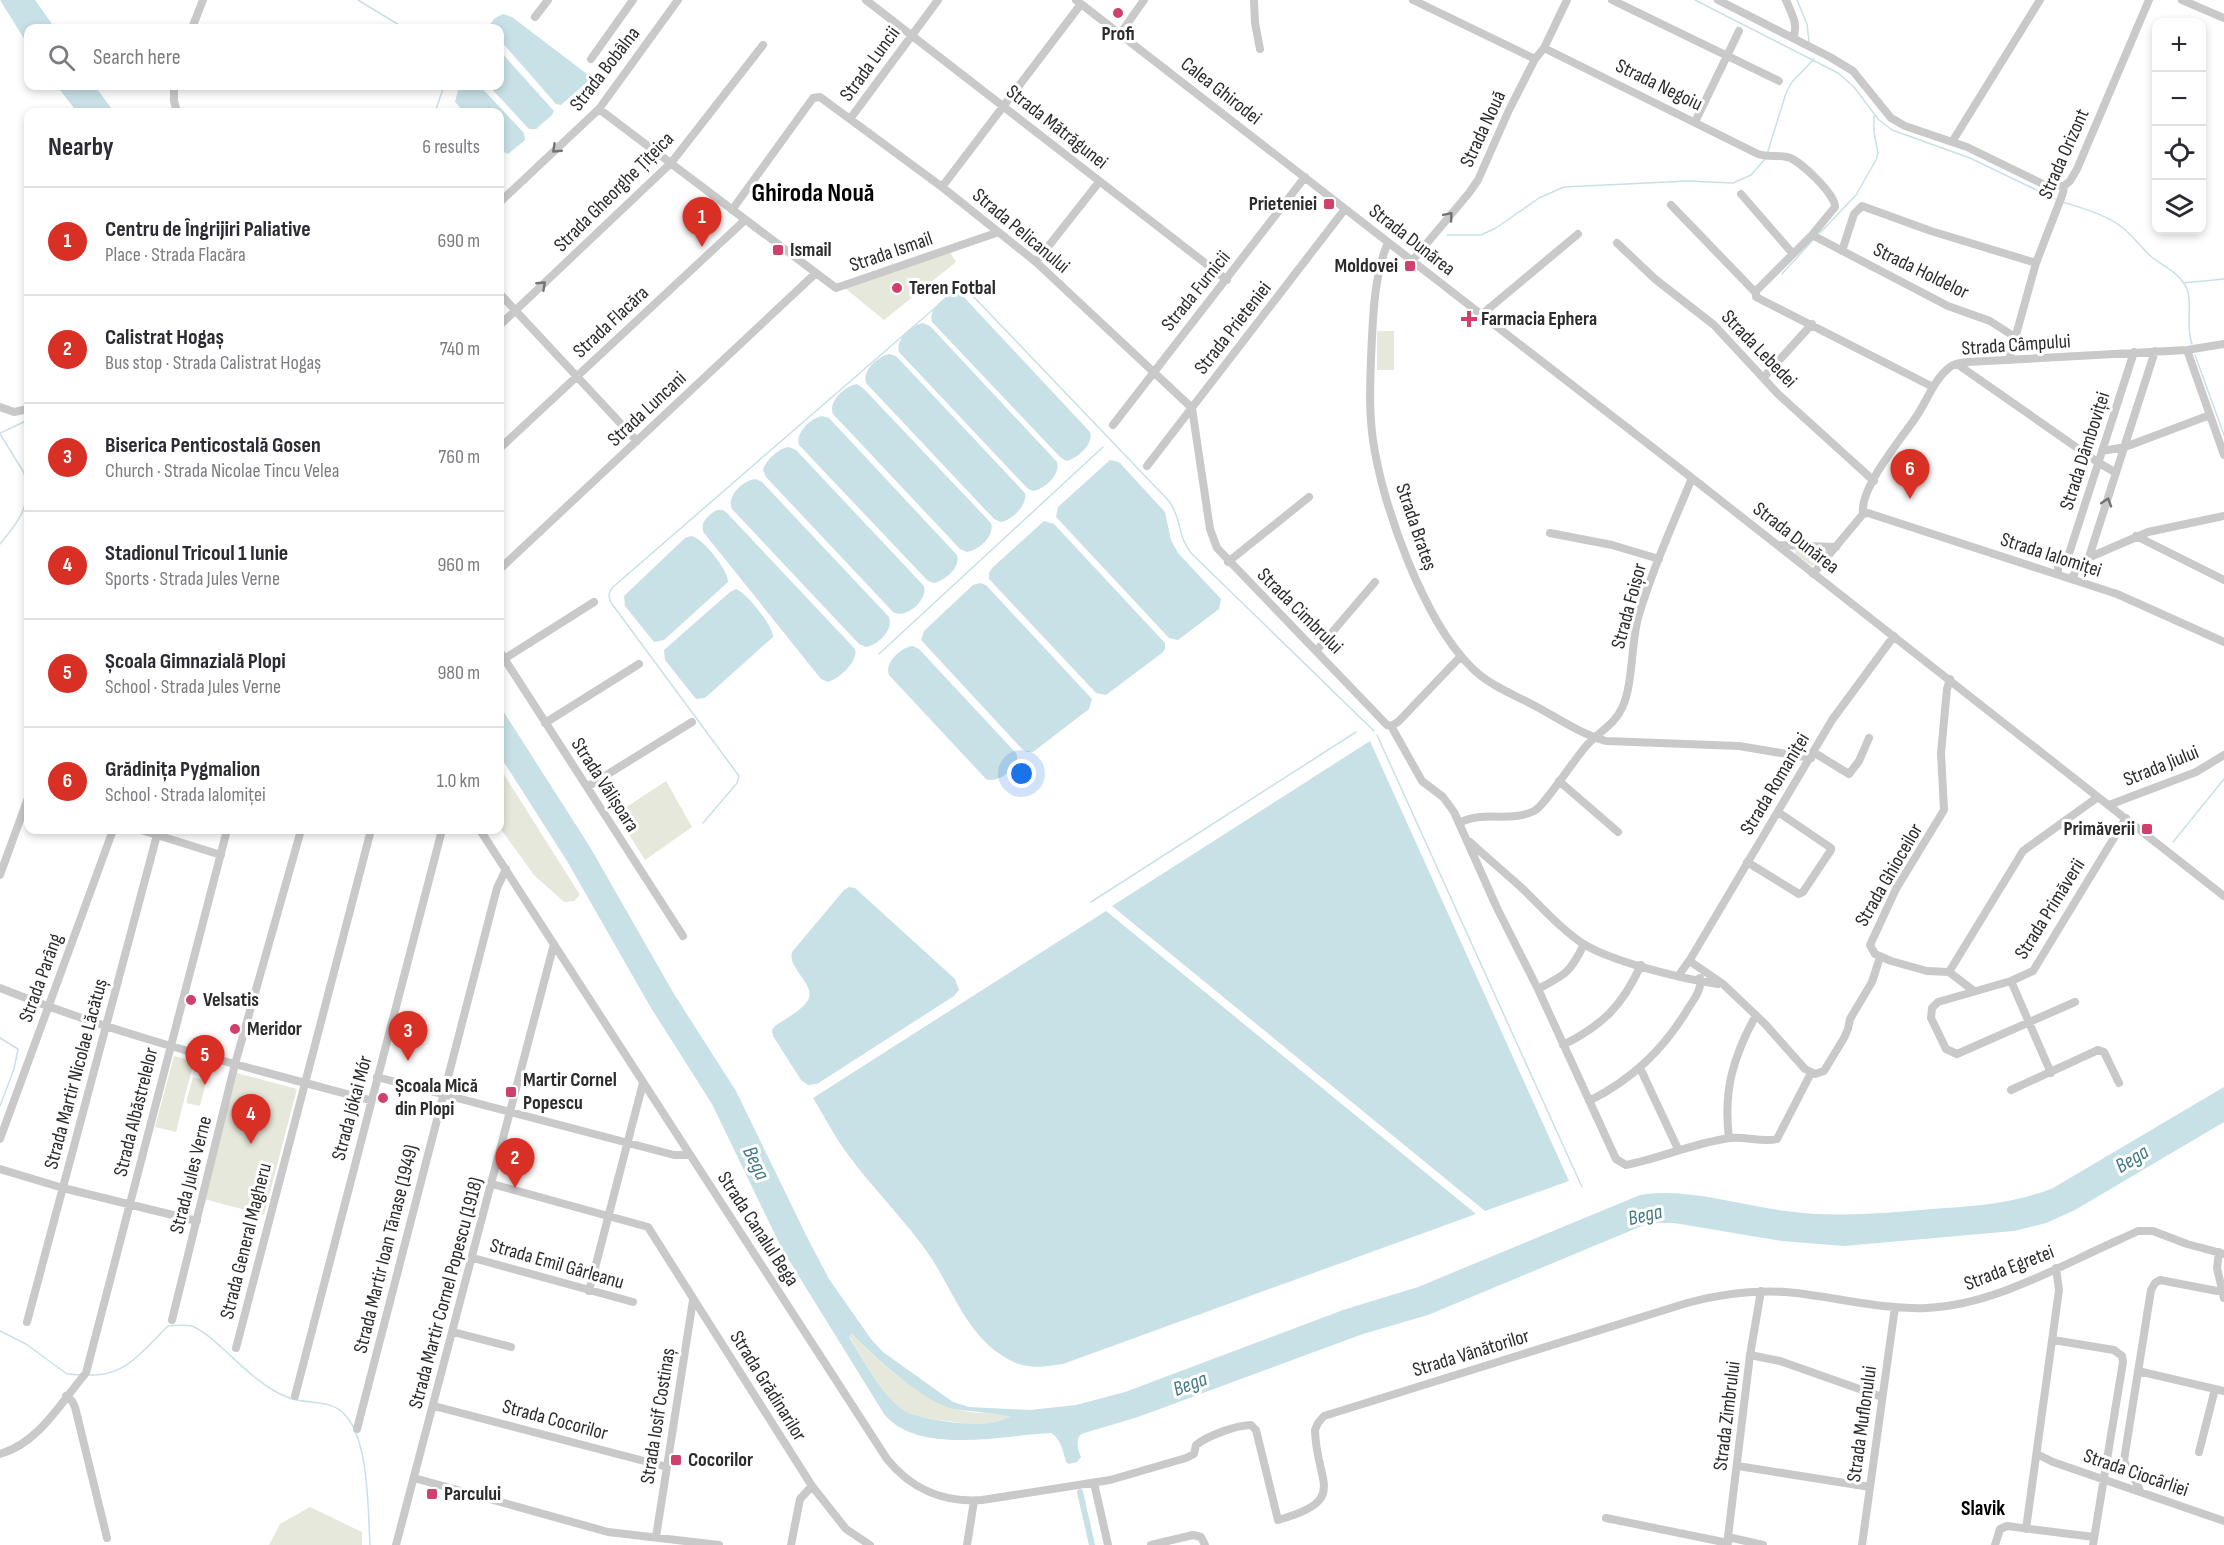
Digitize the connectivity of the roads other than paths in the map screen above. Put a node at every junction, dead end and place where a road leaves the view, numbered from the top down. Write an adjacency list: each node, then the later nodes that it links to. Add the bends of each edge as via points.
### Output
1 (203, 0): 20 (street)
2 (548, 0): 18 (street)
3 (633, 0): 29 (street)
4 (678, 0): 35 (street, Strada Bobâlna)
5 (866, 0): 23 (street, Strada Mătrăgunei)
6 (938, 0): 23 (street, Strada Luncii)
7 (1144, 0): 22 (street)
8 (1254, 0): 27 (street)
9 (1413, 0): 30 (street)
10 (1567, 0): 26 (street, Strada Nouă)
11 (1612, 0): 28 (street)
12 (1718, 0): 24 (street)
13 (1786, 0): 24 (street, via 1796,24)
14 (2040, 0): 38 (street)
15 (2149, 0): 42 (street, Strada Orizont, via 2077,169)
16 (2182, 0): 19 (street)
17 (1078, 2): 22 (street, Calea Ghirodei); 33 (street)
18 (535, 17)
19 (2224, 18)
20 (194, 24)
21 (1739, 30): 28 (street)
22 (1120, 34): 40 (street, Calea Ghirodei)
23 (911, 36): 33 (street, Strada Mătrăgunei); 36 (street, Strada Luncii)
24 (1792, 38): 38 (street, via 1853,71 1892,118 1916,131)
25 (763, 45): 39 (street, Strada Gheorghe Țițeica)
26 (1544, 48): 30 (street, Strada Nouă); 37 (street, Strada Negoiu)
27 (1260, 49)
28 (1727, 56): 31 (street); 37 (street)
29 (591, 59)
30 (1535, 59): 57 (street, Strada Nouă, one-way to 30, via 1478,180)
31 (1779, 81)
32 (174, 90): 34 (street)
33 (1003, 105): 41 (street, Strada Mătrăgunei); 43 (street)
34 (176, 108)
35 (599, 109): 39 (street, Strada Ismail); 45 (street, Strada Bobâlna, one-way to 45)
36 (850, 119): 43 (street, Strada Pelicanului); 48 (street, Strada Pelicanului, via 816,97)
37 (1695, 122): 52 (street, Strada Negoiu, via 1758,154 1794,160 1833,196 1834,210)
38 (1952, 142): 42 (street, via 2045,185)
39 (671, 163): 48 (street, Strada Ismail); 64 (street, Strada Gheorghe Țițeica, one-way to 39)
40 (1305, 177): 47 (street, Calea Ghirodei); 61 (street, Strada Furnicii)
41 (1099, 182): 58 (street); 61 (street, Strada Mătrăgunei)
42 (2064, 186): 59 (street, Strada Orizont)
43 (942, 187): 50 (street, Strada Pelicanului)
44 (1741, 194): 56 (street)
45 (504, 198)
46 (1671, 205): 62 (street)
47 (1345, 209): 53 (street, Strada Dunărea); 80 (street, Strada Prieteniei)
48 (732, 210): 49 (street, Strada Ismail)
49 (745, 220): 60 (street, Strada Ismail); 76 (street, Strada Flacăra)
50 (999, 232): 58 (street, Strada Pelicanului); 60 (street, Strada Ismail, via 836,288)
51 (1578, 234): 65 (street)
52 (1812, 235): 55 (street, Strada Holdelor); 56 (street)
53 (1388, 242): 57 (street, Strada Dunărea); 115 (street, Strada Brateș, via 1374,310 1370,389 1373,440 1410,566 1428,604)
54 (1617, 243): 77 (street, Strada Lebedei, via 1714,325)
55 (1842, 251): 59 (street, via 1854,214 1862,206); 68 (street, Strada Holdelor, via 1948,306 1990,321)
56 (1793, 254): 62 (street)
57 (1412, 261): 65 (street, Strada Dunărea)
58 (1036, 262): 75 (street, Strada Pelicanului)
59 (2036, 263): 68 (street, Strada Orizont)
60 (816, 273): 84 (street, Strada Luncani)
61 (1227, 280): 75 (street, Strada Furnicii)
62 (1756, 293): 67 (street, via 1759,299)
63 (504, 298): 64 (street)
64 (515, 310): 66 (street, Strada Gheorghe Țițeica); 76 (street)
65 (1481, 315): 92 (street, Strada Dunărea)
66 (504, 321)
67 (1812, 324): 77 (street); 78 (street)
68 (2015, 337): 73 (street, Strada Orizont)
69 (2224, 344): 70 (street, Strada Câmpului)
70 (2187, 350): 71 (street, Strada Câmpului); 82 (street)
71 (2156, 351): 72 (street, Strada Câmpului); 86 (street)
72 (2134, 352): 73 (street, Strada Câmpului); 87 (street, Strada Dâmboviței)
73 (2009, 360): 74 (street, Strada Câmpului)
74 (1957, 364): 78 (street, Strada Câmpului); 89 (street)
75 (1153, 371): 80 (street, Strada Pelicanului); 83 (street, Strada Furnicii)
76 (577, 377): 84 (street); 85 (street, Strada Flacăra)
77 (1763, 378): 93 (street, Strada Lebedei)
78 (1933, 387): 93 (street, Strada Câmpului)
79 (0, 407): 81 (street, via 14,412)
80 (1192, 408): 90 (street, Strada Prieteniei); 103 (street, Strada Cimbrului, via 1210,529)
81 (24, 410)
82 (2210, 416): 86 (street); 88 (street)
83 (1113, 425)
84 (637, 441): 105 (street, Strada Luncani)
85 (504, 444)
86 (2125, 447): 87 (street); 91 (street)
87 (2102, 451): 89 (street, Strada Dâmboviței)
88 (2224, 455)
89 (2098, 463): 91 (street); 104 (street, Strada Dâmboviței)
90 (1147, 466)
91 (2116, 473): 101 (street, one-way to 91)
92 (1692, 478): 99 (street, Strada Dunărea); 102 (street, Strada Foișor)
93 (1874, 481): 95 (street, Strada Câmpului, via 1863,504)
94 (1309, 497): 103 (street)
95 (1863, 514): 100 (street, Strada Câmpului); 107 (street, Strada Ialomiței)
96 (2224, 516): 98 (street)
97 (1550, 533): 102 (street, via 1612,544)
98 (2136, 536): 101 (street); 109 (street)
99 (1778, 545): 100 (street); 106 (street, Strada Dunărea)
100 (1836, 547): 106 (street, Strada Câmpului)
101 (2089, 557): 104 (street)
102 (1659, 559): 122 (street, Strada Foișor, via 1638,620 1624,704 1617,717)
103 (1228, 562): 114 (street, Strada Cimbrului)
104 (2070, 562): 107 (street, via 2058,565); 108 (street, via 2076,569)
105 (504, 564)
106 (1813, 574): 112 (street, Strada Dunărea)
107 (2058, 574): 108 (street, Strada Ialomiței)
108 (2070, 578): 113 (street, Strada Ialomiței, via 2136,602)
109 (2224, 580)
110 (1375, 582): 114 (street)
111 (594, 602): 116 (street)
112 (1894, 636): 118 (street, Strada Dunărea); 124 (street, Strada Romaniței, via 1832,720)
113 (2224, 642)
114 (1317, 650): 121 (street, Strada Cimbrului)
115 (1461, 656): 121 (street); 122 (street, Strada Brateș, via 1495,685)
116 (504, 659): 119 (street, Strada Vălișoara)
117 (639, 664): 119 (street)
118 (1950, 680): 128 (street, Strada Dunărea); 153 (street, Strada Ghioceilor, via 1941,753 1944,810 1904,874 1870,941 1872,950)
119 (545, 723): 127 (street, Strada Vălișoara)
120 (692, 723): 127 (street)
121 (1391, 726): 133 (street, Strada Cimbrului, via 1422,781 1443,798)
122 (1594, 738): 124 (street, Strada Brateș, via 1739,746); 126 (street, Strada Foișor)
123 (1869, 738): 124 (street, via 1849,774)
124 (1812, 755): 131 (street, Strada Romaniței)
125 (2224, 755): 129 (street, Strada Jiului, via 2202,769)
126 (1559, 781): 133 (street, Strada Foișor, via 1535,811 1511,817 1480,815); 134 (street)
127 (587, 787): 149 (street, Strada Vălișoara)
128 (2098, 797): 129 (street, Strada Dunărea); 156 (street, via 2023,851)
129 (2109, 805): 132 (street, Strada Dunărea)
130 (24, 809): 147 (street)
131 (1778, 812): 145 (street, Strada Romaniței); 145 (street, via 1831,850 1799,894)
132 (2126, 818): 148 (street, Strada Dunărea); 159 (street, Strada Primăverii, via 2036,968)
133 (1459, 823): 143 (street, Strada Cimbrului)
134 (1618, 831)
135 (112, 834): 165 (street, Strada Parâng)
136 (154, 834): 142 (street)
137 (226, 834): 144 (street, Strada Albăstrelelor)
138 (300, 834): 171 (street, Strada Jules Verne)
139 (370, 834): 176 (street, Strada General Magheru)
140 (441, 834): 175 (street, Strada Jókai Mór)
141 (483, 834): 146 (street, Strada Canalul Bega)
142 (157, 835): 144 (street); 168 (street, Strada Martir Nicolae Lăcătuș)
143 (1467, 839): 151 (street); 162 (street, Strada Cimbrului)
144 (221, 855): 170 (street, Strada Albăstrelelor)
145 (1747, 862): 152 (street, Strada Romaniței)
146 (506, 869): 150 (street, Strada Canalul Bega); 180 (street, Strada Martir Ioan Tănase (1949), via 497,888)
147 (0, 874)
148 (2224, 896)
149 (683, 936)
150 (554, 944): 177 (street, Strada Canalul Bega); 183 (street, Strada Martir Cornel Popescu (1918))
151 (1584, 944): 154 (street); 162 (street, via 1574,966)
152 (1691, 956): 155 (street, via 1691,962); 157 (street, Strada Romaniței)
153 (1880, 957): 156 (street, via 1908,967); 174 (street, Strada Ghioceilor, via 1872,982 1824,1071)
154 (1641, 965): 157 (street); 169 (street, via 1631,987 1604,1021)
155 (1698, 967): 158 (street); 160 (street)
156 (1949, 972): 163 (street)
157 (1679, 975): 158 (street)
158 (1701, 981): 160 (street); 172 (street, via 1676,1030)
159 (2011, 981): 163 (street, Strada Primăverii); 167 (street)
160 (1723, 984): 166 (street)
161 (0, 988): 165 (street)
162 (1538, 989): 169 (street, Strada Cimbrului)
163 (1977, 990): 167 (street, Strada Primăverii, via 1938,1002 1932,1008 1931,1018 1946,1049 1952,1053)
164 (2075, 1002): 167 (street)
165 (48, 1007): 168 (street); 184 (street, Strada Parâng)
166 (1756, 1015): 174 (street); 185 (street, via 1732,1066 1726,1118)
167 (2029, 1023): 173 (street)
168 (105, 1026): 170 (street); 191 (street, Strada Martir Nicolae Lăcătuș)
169 (1563, 1045): 182 (street, Strada Cimbrului)
170 (170, 1047): 171 (street); 192 (street, Strada Albăstrelelor)
171 (235, 1064): 176 (street); 194 (street, Strada Jules Verne)
172 (1640, 1068): 182 (street); 187 (street)
173 (2051, 1072): 178 (street, via 2101,1050); 179 (street)
174 (1811, 1073): 185 (street, via 1777,1139)
175 (377, 1077): 180 (street); 181 (street, Strada Jókai Mór)
176 (304, 1083): 181 (street); 209 (street, Strada General Magheru)
177 (643, 1083): 186 (street); 188 (street, Strada Canalul Bega)
178 (2119, 1083)
179 (2011, 1090)
180 (443, 1095): 183 (street); 218 (street, Strada Martir Ioan Tănase (1949))
181 (370, 1100): 215 (street, Strada Jókai Mór)
182 (1589, 1101): 187 (street, Strada Cimbrului, via 1622,1165)
183 (509, 1112): 186 (street); 190 (street, Strada Martir Cornel Popescu (1918))
184 (0, 1138)
185 (1729, 1138): 187 (street)
186 (627, 1143): 188 (street); 193 (street)
187 (1678, 1149)
188 (689, 1155): 230 (street, Strada Canalul Bega, via 892,1466 928,1492)
189 (0, 1169): 191 (street)
190 (492, 1184): 193 (street); 196 (street, Strada Martir Cornel Popescu (1918))
191 (63, 1188): 192 (street); 205 (street, Strada Martir Nicolae Lăcătuș)
192 (129, 1204): 194 (street); 214 (street, Strada Albăstrelelor, via 86,1373)
193 (610, 1216): 198 (street); 201 (street, Strada Grădinarilor, via 648,1227)
194 (197, 1221): 204 (street, Strada Jules Verne)
195 (2222, 1253): 197 (street, Strada Egretei, via 2145,1230); 200 (street, via 2217,1268)
196 (473, 1258): 198 (street, Strada Emil Gârleanu); 206 (street, Strada Martir Cornel Popescu (1918))
197 (2056, 1268): 203 (street, Strada Egretei, via 1971,1303); 207 (street, via 2059,1290)
198 (589, 1291): 202 (street, Strada Emil Gârleanu)
199 (1761, 1292): 203 (street, Strada Egretei, via 1788,1292); 210 (street, Strada Zimbrului); 232 (street, Strada Vânătorilor, via 1687,1303 1332,1412 1320,1419 1315,1430 1325,1483 1323,1495 1314,1507)
200 (2223, 1294): 211 (street, via 2155,1282)
201 (693, 1300): 223 (street, Strada Iosif Costinaș); 227 (street, Strada Grădinarilor)
202 (633, 1302)
203 (1895, 1307): 216 (street, Strada Muflonului)
204 (172, 1320)
205 (27, 1322)
206 (453, 1332): 208 (street); 217 (street, Strada Martir Cornel Popescu (1918))
207 (2053, 1340): 221 (street); 225 (street, via 2109,1348 2118,1352 2123,1362)
208 (511, 1347)
209 (236, 1348)
210 (1750, 1355): 216 (street, via 1780,1361); 222 (street, Strada Zimbrului)
211 (2138, 1371): 212 (street); 229 (street, via 2124,1460)
212 (2215, 1389): 213 (street); 219 (street)
213 (2224, 1391)
214 (66, 1396): 220 (street, Strada Albăstrelelor, via 38,1431); 236 (street, via 75,1407)
215 (296, 1396)
216 (1882, 1397): 228 (street, Strada Muflonului)
217 (434, 1406): 223 (street, Strada Cocorilor); 224 (street, Strada Martir Cornel Popescu (1918))
218 (357, 1429)
219 (2199, 1452)
220 (0, 1454)
221 (2037, 1454): 225 (street, Strada Ciocârliei); 234 (street)
222 (1738, 1466): 228 (street); 238 (street, Strada Zimbrului)
223 (667, 1467): 235 (street, Strada Iosif Costinaș)
224 (414, 1478): 235 (street, via 608,1532); 239 (street, Strada Martir Cornel Popescu (1918))
225 (2105, 1479): 229 (street, Strada Ciocârliei); 237 (street)
226 (1094, 1483): 230 (street, Strada Canalul Bega); 232 (street, Strada Canalul Bega, via 1134,1475 1194,1454 1196,1445 1203,1440 1244,1425 1254,1428); 244 (street)
227 (812, 1486): 241 (street, via 800,1499); 242 (street, Strada Grădinarilor, via 846,1529)
228 (1870, 1487): 248 (street, Strada Muflonului)
229 (2140, 1491): 233 (street, Strada Ciocârliei)
230 (974, 1501): 243 (street)
231 (1606, 1518): 238 (street)
232 (1278, 1520)
233 (2224, 1521)
234 (2026, 1529): 237 (street); 249 (street, via 2003,1527 1997,1533)
235 (656, 1537): 240 (street)
236 (107, 1538)
237 (2094, 1541)
238 (1728, 1542): 247 (street)
239 (396, 1545)
240 (719, 1545)
241 (791, 1545)
242 (870, 1545)
243 (967, 1545)
244 (1108, 1545)
245 (1151, 1545): 246 (street, via 1193,1534 1201,1537)
246 (1205, 1545)
247 (1763, 1545)
248 (1862, 1545)
249 (1995, 1545)

